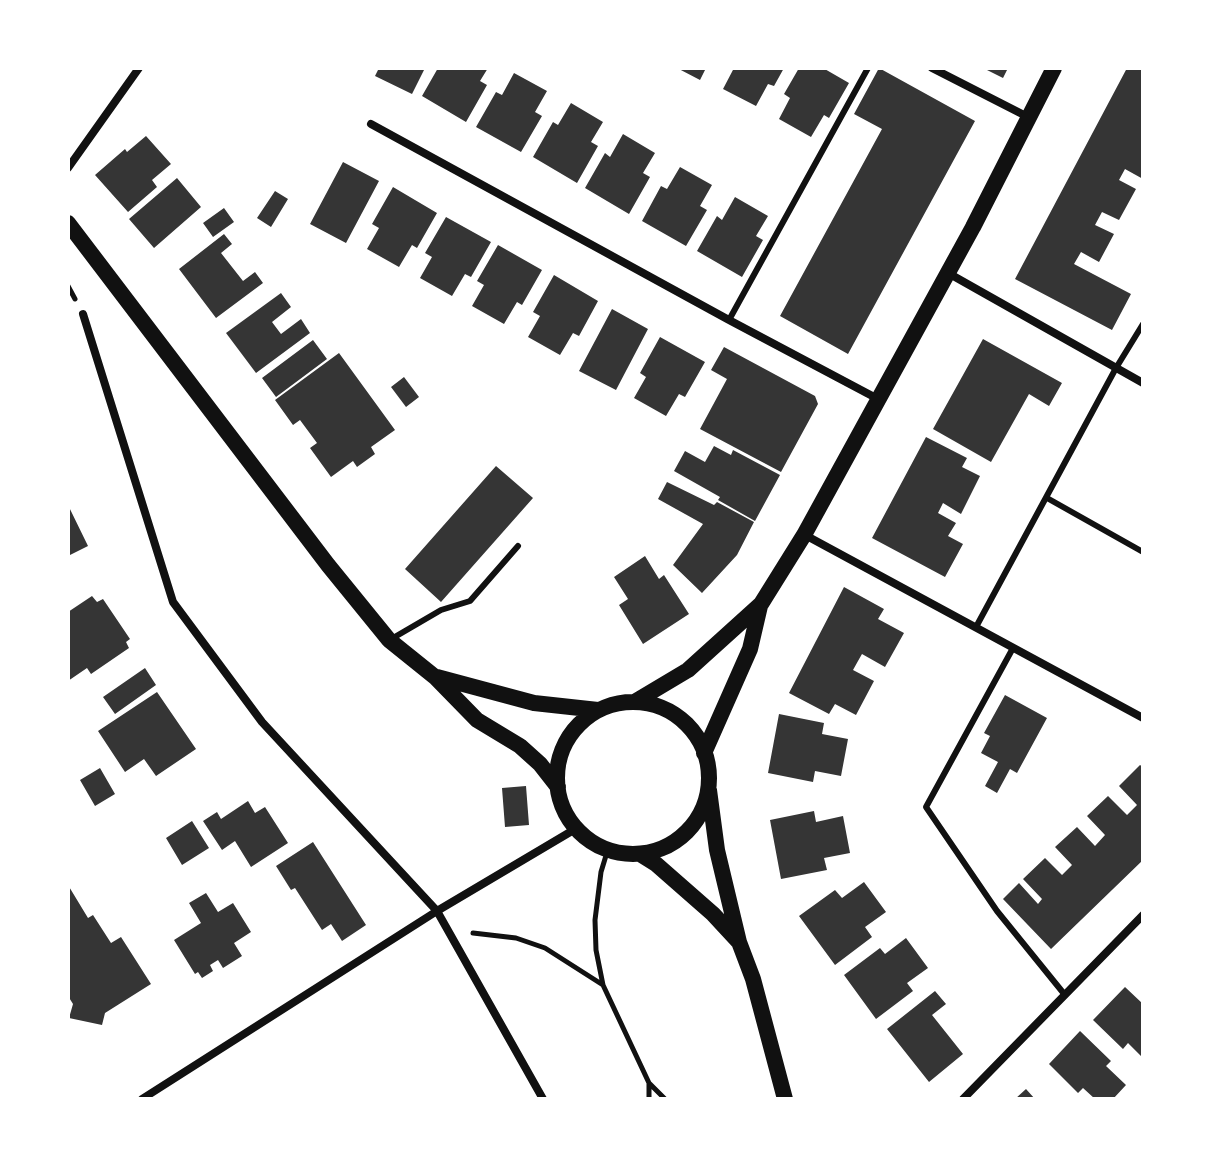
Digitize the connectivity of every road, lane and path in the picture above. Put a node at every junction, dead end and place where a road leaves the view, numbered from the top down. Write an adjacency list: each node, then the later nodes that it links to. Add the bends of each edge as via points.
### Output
1 (139, 68): 7 (street)
2 (868, 68): 11 (lane)
3 (932, 68): 5 (street)
4 (1054, 68): 5 (main road)
5 (1028, 117): 9 (main road)
6 (371, 124): 11 (street)
7 (68, 168)
8 (68, 223): 22 (main road)
9 (948, 273): 13 (street); 15 (main road)
10 (83, 314): 34 (street, via 173,602 262,722)
11 (729, 320): 15 (street)
12 (1143, 324): 13 (lane)
13 (1116, 368): 14 (street); 16 (lane)
14 (1143, 383)
15 (878, 399): 17 (main road)
16 (1047, 498): 19 (lane); 21 (lane)
17 (804, 535): 20 (main road); 21 (street)
18 (518, 546): 22 (lane, via 470,601 441,610)
19 (1143, 552)
20 (761, 604): 25 (main road, via 688,670); 28 (main road, via 750,649)
21 (976, 627): 23 (street)
22 (389, 640): 24 (main road)
23 (1013, 648): 27 (street); 39 (lane, via 926,807 997,911)
24 (435, 677): 26 (main road, via 534,703); 30 (main road, via 477,720 520,746)
25 (636, 701): 26 (main road); 28 (main road, via 678,717)
26 (598, 710): 30 (main road, via 578,724 564,744)
27 (1143, 718)
28 (704, 753): 29 (main road)
29 (709, 786): 33 (main road, via 701,811 686,832 665,847); 37 (main road, via 717,850)
30 (558, 787): 31 (main road)
31 (577, 828): 32 (main road); 34 (street)
32 (608, 849): 33 (main road); 38 (path, via 595,920)
33 (640, 854): 37 (main road)
34 (437, 911): 36 (street); 41 (street)
35 (1143, 915): 39 (street)
36 (449, 930): 38 (path, via 516,938 545,948); 42 (street)
37 (739, 942): 45 (main road)
38 (603, 985): 40 (path)
39 (1065, 995): 46 (street)
40 (649, 1083): 43 (path); 44 (path)
41 (142, 1099)
42 (543, 1099)
43 (649, 1099)
44 (665, 1099)
45 (785, 1099)
46 (963, 1099)

